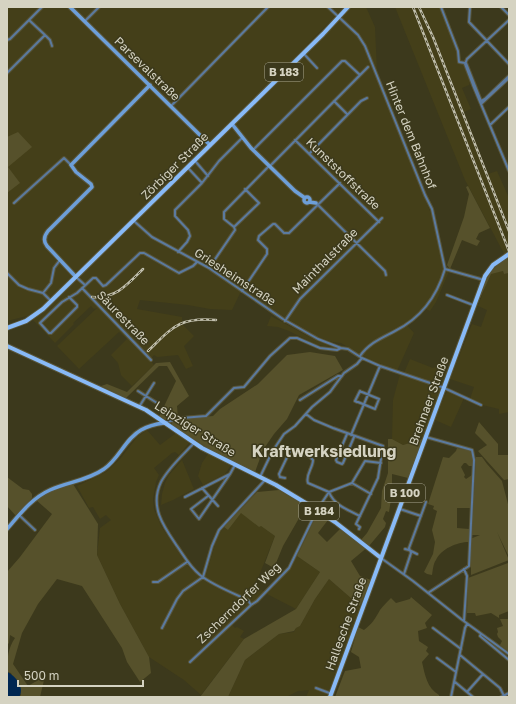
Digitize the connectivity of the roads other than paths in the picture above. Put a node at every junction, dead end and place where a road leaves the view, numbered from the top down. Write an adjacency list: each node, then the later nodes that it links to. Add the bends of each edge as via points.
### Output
1 (42, 7): 12 (street)
2 (70, 7): 14 (street, Parsevalstraße)
3 (99, 7): 14 (street)
4 (268, 7): 31 (street)
5 (328, 7): 11 (street, Hinter dem Bahnhof)
6 (348, 7): 11 (main road, Zörbiger Straße / B 183)
7 (441, 7): 20 (street, via 458,51 459,62)
8 (470, 7): 17 (street, via 469,22)
9 (501, 7): 10 (street)
10 (509, 15)
11 (339, 17): 19 (main road, Zörbiger Straße / B 183); 62 (street, Hinter dem Bahnhof, via 360,37 365,46 432,209)
12 (29, 20): 15 (street); 16 (street)
13 (509, 20): 17 (street)
14 (85, 21): 27 (street, Parsevalstraße)
15 (45, 35): 18 (street); 24 (street)
16 (7, 40)
17 (487, 41): 20 (street, via 467,59); 21 (street)
18 (52, 46)
19 (303, 54): 23 (street); 34 (main road, Zörbiger Straße / B 183)
20 (466, 63): 30 (street)
21 (509, 64)
22 (368, 67): 25 (street)
23 (317, 68)
24 (7, 73)
25 (360, 75): 29 (street); 39 (street, via 345,61 341,62)
26 (509, 77): 30 (street)
27 (150, 85): 31 (street, Parsevalstraße); 42 (street)
28 (367, 98): 33 (street)
29 (334, 101): 33 (street); 37 (street)
30 (481, 102): 35 (street)
31 (171, 106): 38 (street, Parsevalstraße)
32 (509, 108): 35 (street)
33 (347, 114): 40 (street)
34 (232, 124): 36 (street); 38 (main road, Zörbiger Straße / B 183)
35 (490, 125): 45 (street)
36 (242, 138): 39 (street); 46 (street)
37 (296, 140): 40 (street, Kunststoffstraße); 43 (street)
38 (210, 145): 53 (main road, Zörbiger Straße / B 183)
39 (253, 150): 43 (street)
40 (310, 153): 48 (street, Kunststoffstraße)
41 (196, 162): 46 (street)
42 (71, 165): 50 (street, via 64,158); 59 (street, via 92,186 44,236 47,246)
43 (269, 166): 49 (street); 51 (street, via 304,199 306,204 310,201)
44 (189, 169): 47 (street)
45 (509, 170)
46 (208, 176): 47 (street)
47 (202, 183): 57 (street, via 175,210 175,216 190,236)
48 (340, 183): 51 (street); 54 (street, Kunststoffstraße)
49 (245, 189): 55 (street, via 223,214 225,220); 55 (street, via 259,203)
50 (14, 202)
51 (317, 204): 56 (street); 69 (street, via 289,233 284,233 275,224 270,224 258,238 267,254)
52 (382, 218): 54 (street, Mainthalstraße)
53 (134, 221): 57 (street, Griesheimstraße, via 151,236); 65 (main road, Zörbiger Straße / B 183)
54 (379, 222): 56 (street, Mainthalstraße)
55 (234, 227): 61 (street, via 234,232)
56 (356, 242): 64 (street); 75 (street, Mainthalstraße, via 300,299)
57 (178, 252): 60 (street, Griesheimstraße)
58 (509, 254): 66 (main road, Brehnaer Straße / B 100, via 490,268)
59 (60, 260): 65 (street); 70 (street, via 54,268 51,283)
60 (197, 262): 61 (street, Griesheimstraße); 67 (street, via 180,273 141,253 106,285 95,278)
61 (208, 268): 69 (street, Griesheimstraße)
62 (445, 269): 66 (street); 79 (street, via 434,297 422,311 402,328 373,342)
63 (7, 273): 70 (street, via 19,285)
64 (386, 275)
65 (76, 277): 67 (street, Säurestraße); 73 (main road, Zörbiger Straße / B 183)
66 (484, 280): 74 (main road, Brehnaer Straße / B 100)
67 (85, 285): 68 (street, Säurestraße)
68 (82, 288): 72 (street, Säurestraße); 80 (street, Säurestraße)
69 (242, 292): 75 (street, Griesheimstraße)
70 (43, 293): 73 (street)
71 (447, 295): 74 (street)
72 (69, 298): 72 (street, Säurestraße, via 40,323 49,333 78,306)
73 (51, 301): 76 (main road, Zörbiger Straße / B 183, via 31,318)
74 (474, 305): 84 (main road, Brehnaer Straße / B 100)
75 (285, 321): 78 (street, Griesheimstraße)
76 (7, 328)
77 (7, 346): 92 (main road, Leipziger Straße / B 184)
78 (341, 348): 79 (street, Griesheimstraße); 95 (street, via 320,348 297,338 288,339 244,387 234,388 207,415)
79 (361, 357): 81 (street, Griesheimstraße); 82 (street, via 358,364)
80 (151, 360)
81 (380, 366): 84 (street, Griesheimstraße); 86 (street)
82 (342, 376): 88 (street); 93 (street, via 330,392)
83 (154, 383): 87 (street, Leipziger Straße)
84 (444, 388): 91 (street, Griesheimstraße); 102 (main road, Brehnaer Straße / B 100)
85 (138, 391): 87 (street, Leipziger Straße)
86 (368, 394): 90 (street); 90 (street, via 360,391 355,401); 90 (street, via 379,399 375,409)
87 (146, 396): 89 (street, Leipziger Straße); 92 (street, Leipziger Straße)
88 (300, 400)
89 (157, 403)
90 (364, 404): 100 (street)
91 (481, 405)
92 (139, 407): 94 (main road, Leipziger Straße / B 184)
93 (306, 414): 99 (street); 107 (street, via 280,439)
94 (156, 418): 96 (main road, Leipziger Straße / B 184); 97 (street)
95 (171, 421): 96 (street); 98 (street)
96 (164, 423): 97 (street); 98 (main road, Leipziger Straße / B 184)
97 (152, 425): 121 (street, via 133,436 117,457 102,470 50,490 26,507)
98 (169, 426): 103 (main road, Leipziger Straße / B 184)
99 (347, 434): 100 (street); 101 (street, via 337,462 343,463)
100 (351, 435): 101 (street)
101 (354, 437): 104 (street, via 383,446)
102 (426, 437): 119 (main road, Brehnaer Straße / B 100); 132 (street, via 472,450 474,460 471,537 469,566)
103 (194, 443): 105 (main road, Leipziger Straße / B 184); 131 (street, via 161,482 157,505 164,528)
104 (381, 463): 110 (street, via 365,461); 113 (street)
105 (235, 465): 106 (street); 107 (main road, Leipziger Straße / B 184)
106 (230, 474): 111 (street); 116 (street)
107 (260, 477): 109 (main road, Leipziger Straße / B 184)
108 (284, 478): 112 (street, via 279,474 290,451 294,450 313,460 307,478 308,483)
109 (265, 480): 120 (main road, Leipziger Straße / B 184); 134 (street, via 219,530)
110 (352, 483): 112 (street); 113 (street)
111 (202, 488): 114 (street); 115 (street)
112 (329, 492): 120 (street, Zscherndorfer Weg); 122 (street, via 336,503)
113 (371, 494): 122 (street)
114 (208, 496): 116 (street); 116 (street, via 191,509 199,519)
115 (185, 497)
116 (212, 501): 118 (street)
117 (426, 502): 123 (street)
118 (218, 506)
119 (400, 509): 123 (street); 130 (main road, Brehnaer Straße / B 100)
120 (318, 510): 130 (main road, Leipziger Straße / B 184); 137 (street, Zscherndorfer Weg, via 289,568)
121 (19, 516): 124 (street); 126 (street)
122 (360, 516): 125 (street, via 356,524)
123 (420, 516): 128 (street)
124 (7, 529)
125 (359, 529)
126 (35, 530)
127 (405, 549): 128 (street)
128 (410, 550): 129 (street); 133 (street)
129 (417, 554)
130 (381, 558): 133 (street); 155 (main road, Hallesche Straße / B 100)
131 (188, 562): 134 (street); 135 (street, via 161,580)
132 (464, 569): 136 (street); 138 (street, via 467,576)
133 (404, 574): 136 (street)
134 (203, 577): 137 (street, via 248,600); 140 (street, via 183,591)
135 (153, 582)
136 (428, 593): 138 (street)
137 (251, 605): 148 (street, Zscherndorfer Weg)
138 (464, 622): 139 (street)
139 (467, 624): 142 (street); 143 (street)
140 (162, 628)
141 (433, 628): 143 (street)
142 (480, 634): 144 (street); 147 (street)
143 (461, 649): 145 (street)
144 (509, 654)
145 (460, 655): 149 (street); 150 (street)
146 (437, 658): 149 (street)
147 (509, 660)
148 (190, 662)
149 (456, 672): 151 (street)
150 (483, 674): 153 (street); 156 (street, via 500,688)
151 (455, 682): 153 (street); 157 (street)
152 (316, 688): 155 (street)
153 (467, 692): 158 (street)
154 (509, 693): 156 (street)
155 (331, 696)
156 (504, 696): 159 (street)
157 (452, 697)
158 (473, 697)
159 (501, 697)

